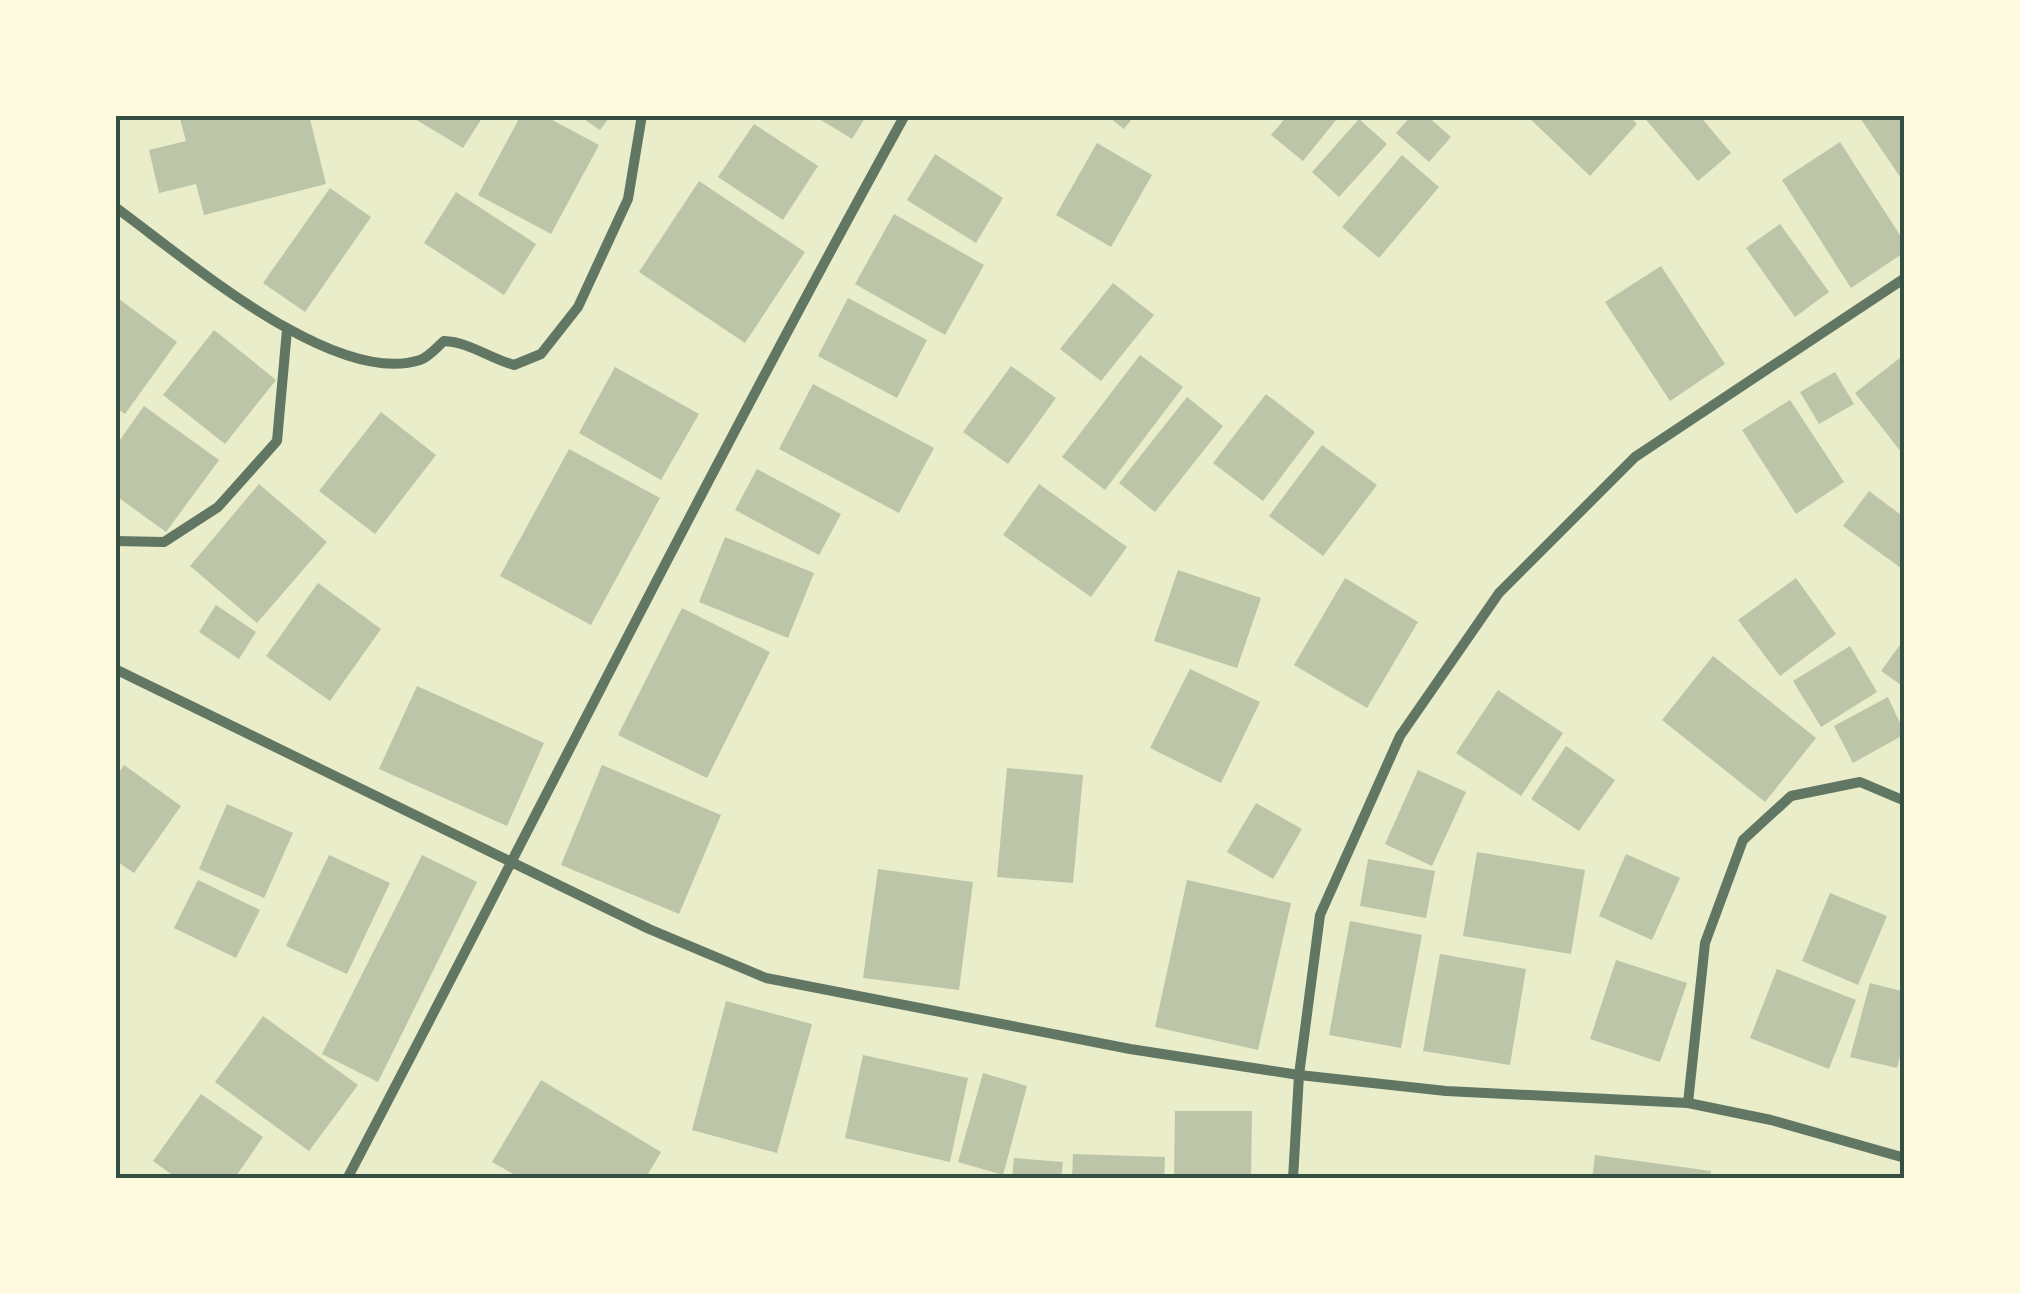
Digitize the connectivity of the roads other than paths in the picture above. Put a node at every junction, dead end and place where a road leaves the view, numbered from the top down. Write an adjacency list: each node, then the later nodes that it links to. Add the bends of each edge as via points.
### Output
1 (642, 115): 5 (street, via 628,198 578,308 541,354 514,365 464,342 444,341 424,359 365,361)
2 (905, 115): 9 (street, via 642,603)
3 (115, 208): 5 (street)
4 (1905, 278): 10 (street, via 1634,457 1499,593 1400,736 1320,915)
5 (287, 330): 6 (street, via 277,441 218,506 164,542)
6 (115, 542)
7 (115, 669): 9 (street)
8 (1905, 801): 11 (street, via 1860,782 1791,796 1742,840 1705,943)
9 (513, 862): 10 (street, via 649,930 766,978 1111,1046); 13 (street)
10 (1299, 1075): 11 (street, via 1446,1091); 14 (street)
11 (1688, 1103): 12 (street)
12 (1905, 1158)
13 (346, 1179)
14 (1293, 1179)

